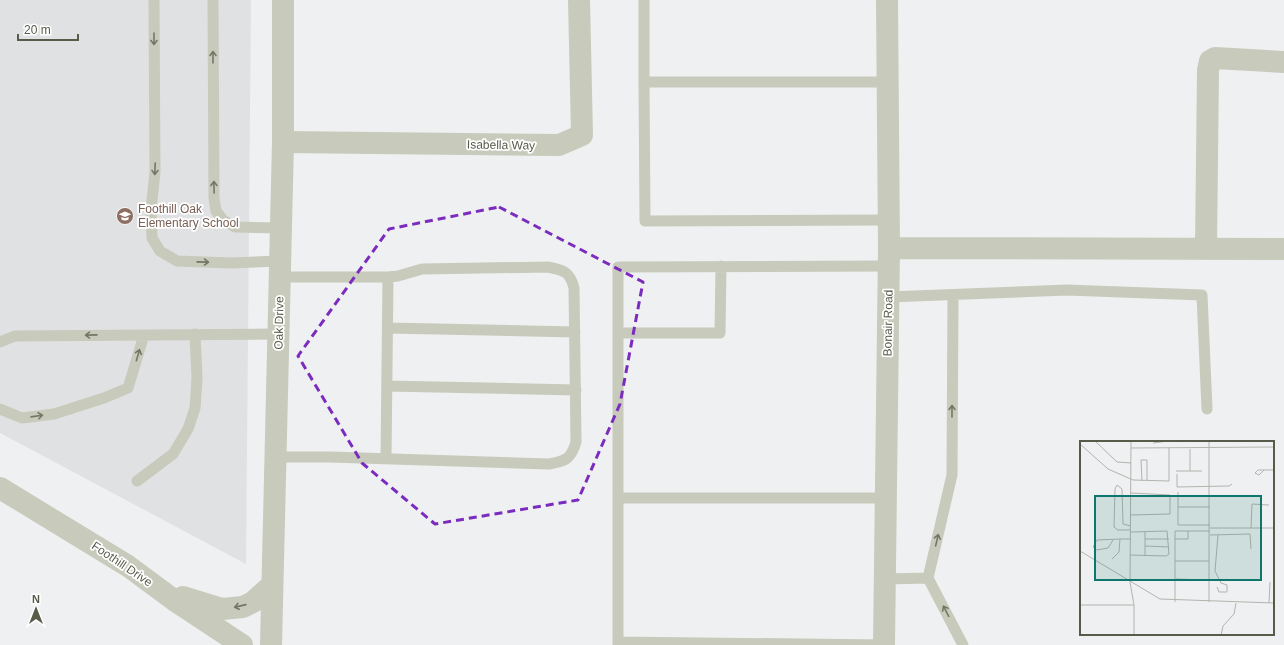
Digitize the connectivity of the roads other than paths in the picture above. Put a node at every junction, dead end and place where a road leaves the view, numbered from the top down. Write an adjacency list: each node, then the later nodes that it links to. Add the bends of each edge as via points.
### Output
1 (154, 0): 17 (lane, one-way to 17, via 155,172 150,210 152,238 160,251 177,261 230,263)
2 (213, 0): 12 (lane, one-way to 2, via 235,227 223,220 216,211)
3 (282, 0): 10 (street, Oak Drive)
4 (579, 0): 10 (street, Isabella Way, via 582,134 576,137 559,145)
5 (644, 0): 8 (lane)
6 (887, 0): 9 (street, Bonair Road)
7 (1284, 62): 13 (street, via 1215,58 1210,61)
8 (644, 82): 9 (lane); 11 (lane, via 645,221)
9 (887, 82): 11 (street, Bonair Road)
10 (283, 142): 12 (street, Oak Drive)
11 (888, 220): 15 (street, Bonair Road)
12 (281, 228): 17 (street, Oak Drive)
13 (1206, 248): 14 (street); 15 (street)
14 (1284, 249)
15 (888, 257): 16 (lane); 20 (street, Bonair Road)
16 (721, 266): 23 (lane, via 618,267); 23 (lane, via 720,333)
17 (280, 269): 18 (lane); 25 (street, Oak Drive)
18 (388, 276): 21 (lane); 22 (lane, via 398,276 422,269 561,269 571,277 574,288)
19 (953, 296): 20 (lane); 31 (lane, via 1067,290 1202,296); 38 (lane, one-way to 19, via 952,475)
20 (888, 297): 37 (street, Bonair Road)
21 (388, 328): 22 (lane); 28 (lane)
22 (575, 332): 29 (lane)
23 (618, 333): 36 (lane)
24 (195, 334): 25 (lane); 26 (lane); 34 (lane, via 195,408 188,428 172,454)
25 (278, 334): 32 (street, Oak Drive)
26 (144, 335): 27 (lane, one-way to 27, via 15,336); 30 (lane, one-way to 26, via 22,418 54,414 128,388)
27 (0, 342)
28 (387, 386): 29 (lane); 33 (lane)
29 (576, 390): 33 (lane, via 576,442 572,454 562,461 549,464)
30 (0, 409)
31 (1207, 409)
32 (276, 457): 33 (lane); 40 (street, Oak Drive)
33 (386, 459)
34 (137, 481)
35 (0, 488): 41 (street, Foothill Drive, via 128,566)
36 (618, 498): 37 (lane); 42 (lane)
37 (886, 498): 39 (street, Bonair Road)
38 (928, 578): 39 (lane); 46 (lane, one-way to 38)
39 (885, 580): 45 (street, Bonair Road)
40 (272, 586): 41 (street, one-way to 41, via 243,607 222,609); 44 (street, Oak Drive)
41 (161, 590): 43 (street, Foothill Drive)
42 (618, 644): 45 (lane)
43 (242, 645)
44 (271, 645)
45 (884, 645)
46 (963, 645)

